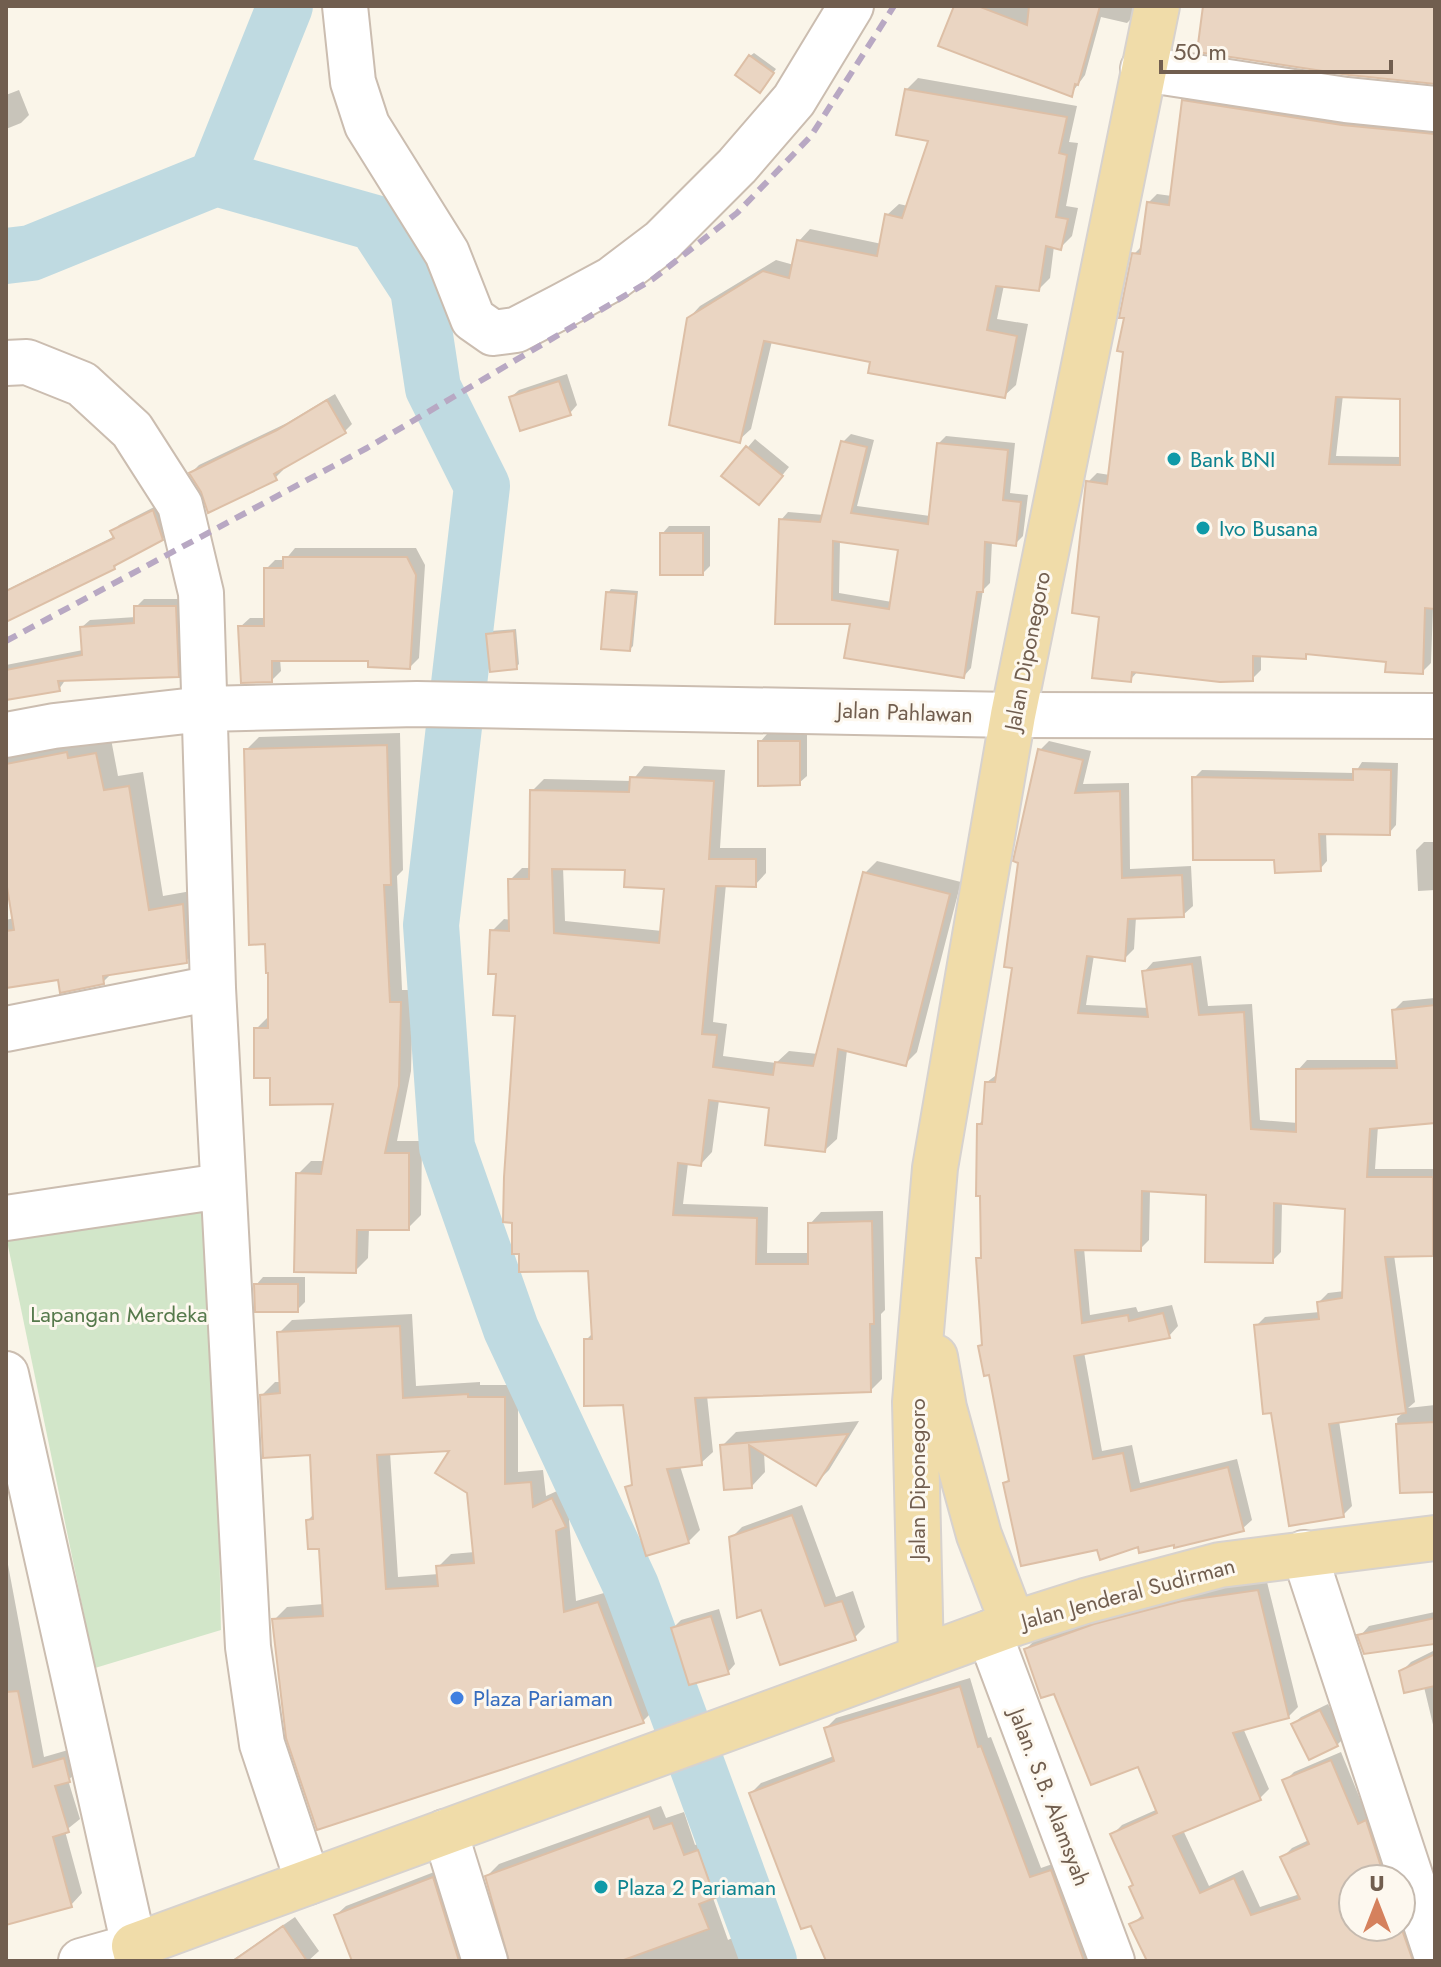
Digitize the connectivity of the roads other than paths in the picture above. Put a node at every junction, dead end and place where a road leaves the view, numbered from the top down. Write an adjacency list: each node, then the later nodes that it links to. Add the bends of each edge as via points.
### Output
1 (345, 6): 2 (street, via 353,82 367,125 447,253 473,319 493,333 516,330 612,279 662,241 794,100)
2 (851, 6)
3 (1157, 6): 4 (main road, Jalan Diponegoro)
4 (1143, 69): 5 (street); 8 (main road, Jalan Diponegoro)
5 (1435, 109)
6 (6, 363): 7 (street, via 27,362 82,384 132,430 180,505 201,593)
7 (204, 709): 8 (street, Jalan Pahlawan, via 518,704); 10 (street, Jalan Pahlawan); 11 (street)
8 (1013, 715): 9 (street, Jalan Pahlawan); 15 (main road, Jalan Diponegoro, via 935,1168)
9 (1435, 716)
10 (6, 735)
11 (213, 988): 12 (street); 13 (street)
12 (6, 1029)
13 (222, 1186): 14 (street); 22 (street, via 248,1647 262,1744)
14 (6, 1218)
15 (924, 1300): 19 (main road, Jalan Diponegoro, via 944,1408); 20 (main road, Jalan Diponegoro, via 915,1402)
16 (6, 1374): 24 (street)
17 (1435, 1538): 18 (main road, Jalan Jenderal Sudirman)
18 (1304, 1553): 19 (main road, Jalan Jenderal Sudirman, via 1220,1565); 23 (street)
19 (1001, 1629): 20 (main road, Jalan Jenderal Sudirman); 27 (street, Jalan. S.B. Alamsyah)
20 (921, 1658): 21 (main road, Jalan Jenderal Sudirman)
21 (445, 1832): 22 (main road, Jalan Jenderal Sudirman); 26 (street)
22 (308, 1882): 24 (main road, Jalan Jenderal Sudirman)
23 (1435, 1951)
24 (136, 1954): 25 (street)
25 (81, 1961)
26 (485, 1961)
27 (1112, 1961)

